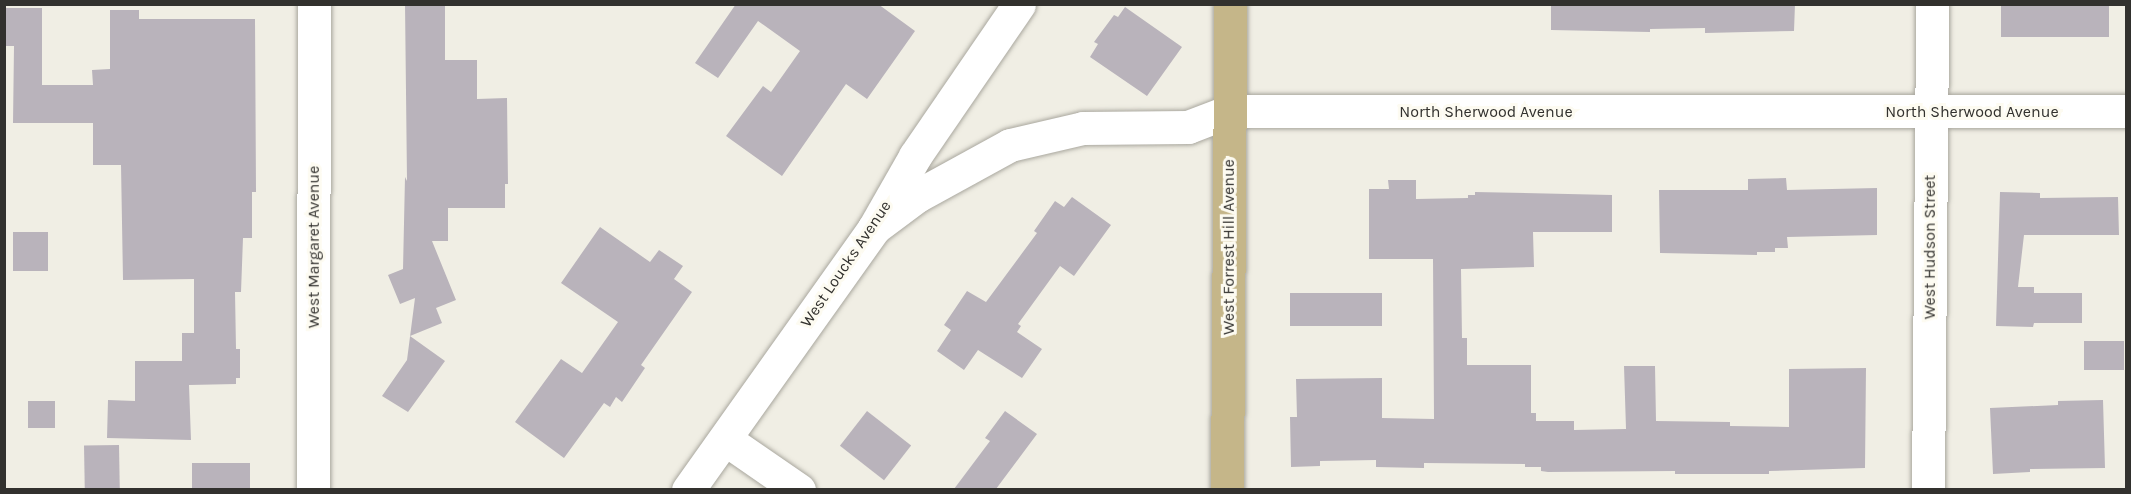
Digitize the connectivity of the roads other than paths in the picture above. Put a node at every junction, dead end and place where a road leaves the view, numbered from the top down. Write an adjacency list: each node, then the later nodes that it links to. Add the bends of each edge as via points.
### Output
1 (314, 4): 10 (street, West Margaret Avenue)
2 (1019, 4): 8 (street, West Loucks Avenue, via 915,156)
3 (1230, 4): 5 (main road, West Forrest Hill Avenue)
4 (1932, 4): 7 (street, West Hudson Street)
5 (1230, 111): 7 (street, North Sherwood Avenue); 8 (street, North Sherwood Avenue, via 1188,127 1083,128 1010,145 917,196); 13 (main road, West Forrest Hill Avenue)
6 (2127, 111): 7 (street, North Sherwood Avenue)
7 (1931, 113): 14 (street, West Hudson Street)
8 (874, 228): 9 (street, West Loucks Avenue)
9 (725, 439): 11 (street, West Loucks Avenue); 12 (street)
10 (313, 489)
11 (688, 489)
12 (799, 489)
13 (1227, 489)
14 (1928, 489)

